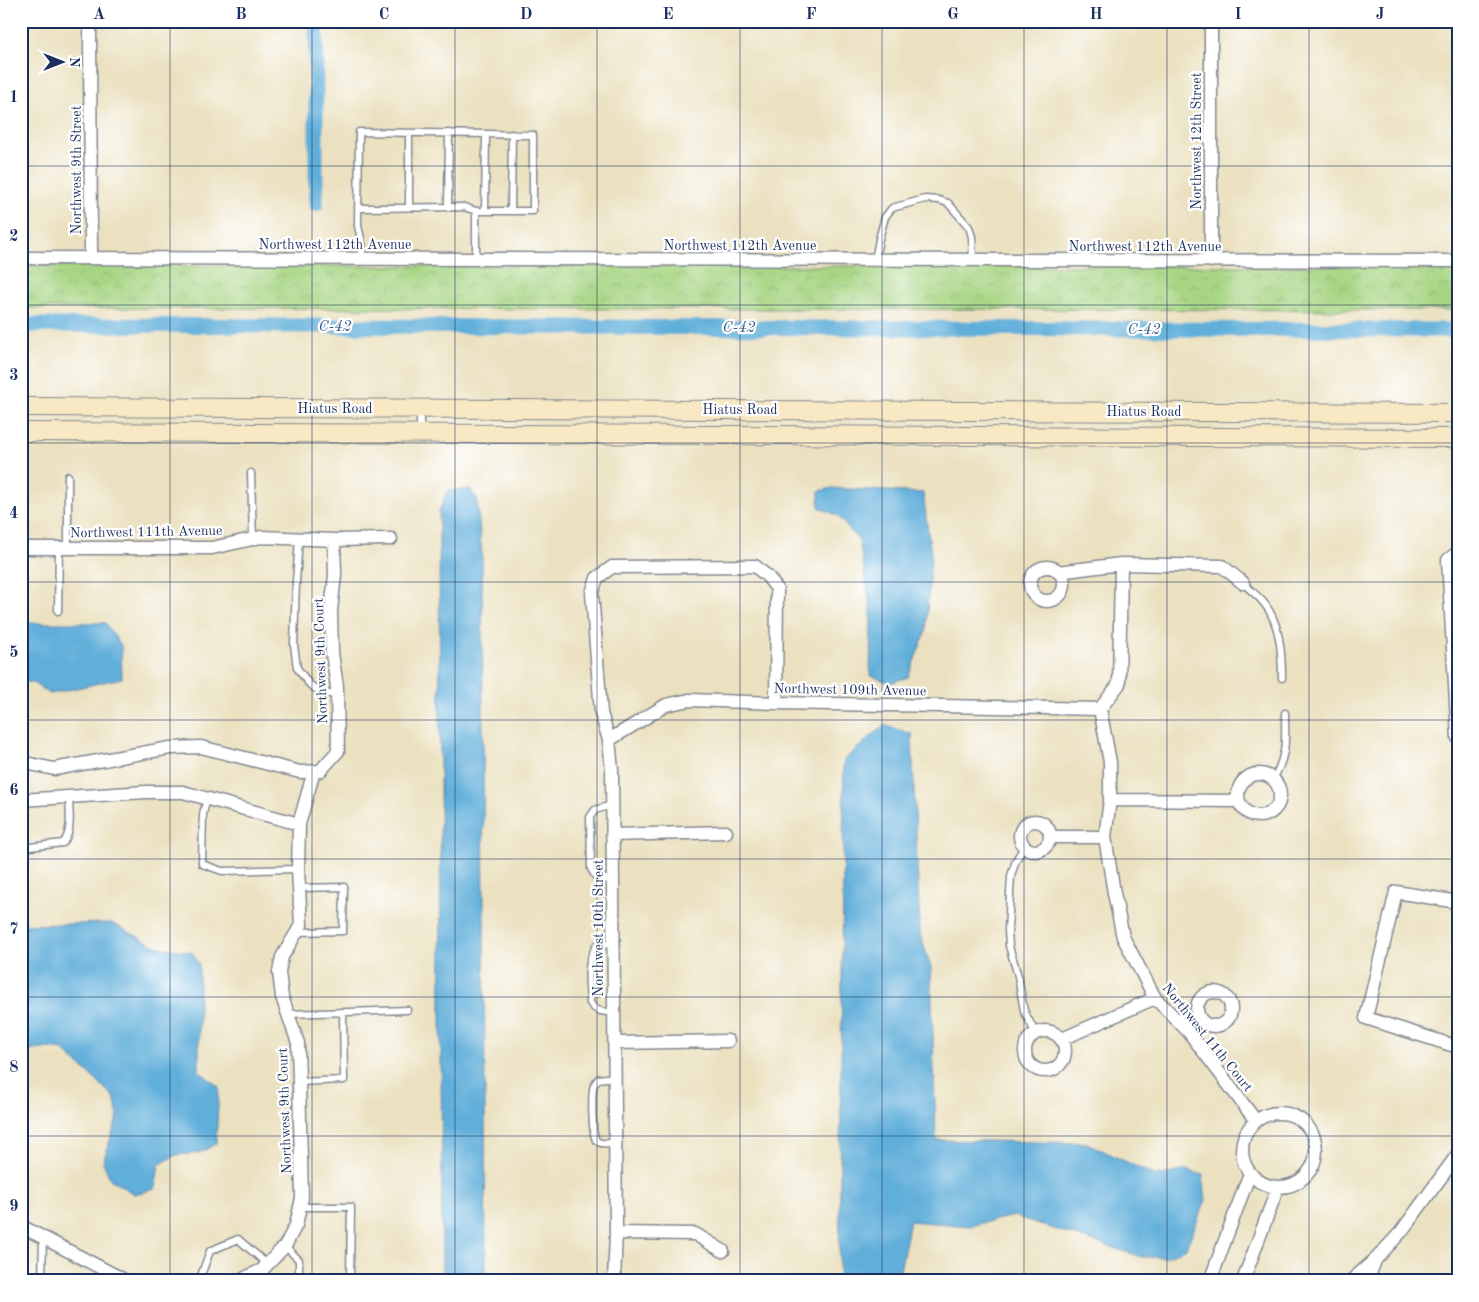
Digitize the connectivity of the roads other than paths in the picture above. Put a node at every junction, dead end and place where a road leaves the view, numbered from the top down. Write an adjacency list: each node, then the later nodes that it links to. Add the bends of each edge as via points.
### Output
1 (90, 21): 14 (street, Northwest 9th Street)
2 (1211, 21): 19 (street, Northwest 12th Street)
3 (409, 133): 4 (lane); 7 (lane); 9 (lane, via 359,132)
4 (449, 133): 5 (lane); 8 (lane)
5 (486, 134): 6 (lane); 11 (lane)
6 (512, 134): 12 (lane); 12 (lane, via 533,135 533,211)
7 (409, 207): 8 (lane); 9 (lane)
8 (448, 207): 10 (lane)
9 (358, 208): 15 (lane)
10 (476, 211): 11 (lane); 16 (lane)
11 (485, 211): 12 (lane)
12 (511, 211)
13 (21, 258): 14 (street, Northwest 112th Avenue)
14 (91, 258): 15 (street, Northwest 112th Avenue)
15 (362, 259): 16 (street, Northwest 112th Avenue)
16 (476, 260): 17 (street, Northwest 112th Avenue)
17 (875, 260): 18 (street, Northwest 112th Avenue); 18 (lane, via 885,217 892,208 925,199 948,203 969,227)
18 (973, 261): 19 (street, Northwest 112th Avenue)
19 (1211, 261): 20 (street, Northwest 112th Avenue)
20 (1458, 261)
21 (21, 407): 22 (main road, Hiatus Road)
22 (420, 408): 23 (main road, Hiatus Road); 25 (lane)
23 (1458, 413)
24 (21, 432): 25 (main road, Hiatus Road)
25 (420, 433): 26 (main road, Hiatus Road)
26 (1458, 438)
27 (251, 473): 30 (lane)
28 (68, 476): 34 (lane)
29 (299, 538): 30 (street, Northwest 111th Avenue); 32 (street, Northwest 111th Avenue); 41 (lane, via 294,646 298,668 310,685 322,693)
30 (252, 539): 34 (street, Northwest 111th Avenue, via 212,548)
31 (391, 539): 32 (street, Northwest 111th Avenue)
32 (334, 540): 41 (street, Northwest 9th Court, via 331,611)
33 (21, 548): 34 (street, Northwest 111th Avenue)
34 (64, 548): 39 (lane)
35 (1453, 556): 45 (street)
36 (1121, 564): 37 (street); 38 (street, via 1222,566); 43 (street, via 1119,684)
37 (1058, 572)
38 (1243, 583): 40 (lane, via 1263,602 1275,623 1282,658)
39 (58, 611)
40 (1282, 678)
41 (337, 695): 48 (street, Northwest 9th Court, via 338,751 320,771)
42 (776, 703): 43 (street, Northwest 109th Avenue); 46 (street, Northwest 109th Avenue, via 689,700 666,706); 46 (street, Northwest 10th Street, via 776,589 755,566 612,567 598,578 592,593 601,714)
43 (1100, 709): 53 (street, Northwest 11th Court, via 1110,762)
44 (1285, 713): 49 (lane, via 1285,755)
45 (1458, 738)
46 (609, 740): 55 (street, Northwest 10th Street)
47 (21, 762): 48 (street, via 54,769 170,748 201,747 300,772)
48 (314, 772): 56 (street, Northwest 9th Court)
49 (1273, 779): 54 (street, via 1261,773 1248,776 1239,787); 54 (street, via 1280,798 1273,811 1253,816)
50 (69, 797): 51 (street, via 183,792); 52 (street); 62 (lane, via 69,830 63,844)
51 (207, 798): 56 (street); 63 (lane, via 202,864 222,871)
52 (21, 800)
53 (1110, 800): 54 (street); 60 (street, Northwest 11th Court)
54 (1238, 801)
55 (612, 805): 58 (street, Northwest 10th Street); 64 (lane, via 595,810 590,817 591,869 596,877)
56 (299, 824): 63 (street, Northwest 9th Court)
57 (726, 832): 58 (street)
58 (612, 835): 64 (street, Northwest 10th Street)
59 (1050, 837): 60 (street); 61 (street, via 1042,850 1032,851); 61 (street, via 1045,825 1031,821 1020,832 1019,838)
60 (1105, 837): 69 (street, Northwest 11th Court, via 1123,937)
61 (1024, 847): 76 (lane, via 1011,876 1008,930 1024,1011)
62 (21, 848)
63 (298, 869): 65 (street, Northwest 9th Court)
64 (613, 881): 68 (street, Northwest 10th Street)
65 (299, 888): 67 (street, Northwest 9th Court, via 301,925); 67 (lane, via 344,887 343,931)
66 (1458, 902): 80 (street, via 1396,892 1366,1018)
67 (297, 932): 73 (street, Northwest 9th Court, via 282,957 279,972)
68 (613, 944): 72 (street, Northwest 10th Street); 72 (lane, via 597,945 589,963 590,1003 600,1012)
69 (1155, 998): 75 (street, Northwest 11th Court); 77 (street)
70 (407, 1010): 71 (lane)
71 (343, 1012): 73 (lane); 82 (lane, via 344,1080)
72 (614, 1012): 79 (street, Northwest 10th Street)
73 (288, 1014): 82 (street, Northwest 9th Court, via 298,1043)
74 (1201, 1020): 75 (street)
75 (1188, 1031): 83 (street, Northwest 11th Court)
76 (1035, 1032): 77 (street, via 1054,1032); 77 (street, via 1028,1039 1026,1058 1031,1066 1040,1070 1058,1066 1064,1058)
77 (1062, 1039)
78 (728, 1041): 79 (street)
79 (614, 1042): 81 (street, Northwest 10th Street)
80 (1458, 1048)
81 (614, 1077): 84 (street, Northwest 10th Street); 84 (lane, via 598,1079 593,1095 596,1140 601,1144)
82 (299, 1082): 88 (street, Northwest 9th Court)
83 (1256, 1121): 86 (street, via 1243,1140 1244,1163); 87 (street, via 1280,1112 1306,1124 1314,1136 1316,1151 1313,1165 1304,1177)
84 (615, 1144): 90 (street, Northwest 10th Street)
85 (1458, 1154): 94 (street, via 1401,1232)
86 (1250, 1173): 87 (street, via 1258,1180); 103 (street)
87 (1278, 1187): 104 (street)
88 (300, 1207): 92 (street, Northwest 9th Court, via 296,1225); 101 (lane, via 351,1207)
89 (21, 1226): 91 (street)
90 (616, 1232): 93 (street, via 695,1234); 102 (street, Northwest 10th Street)
91 (43, 1238): 96 (lane); 97 (street)
92 (285, 1246): 95 (street, Northwest 9th Court); 100 (lane, via 299,1260)
93 (723, 1251)
94 (1376, 1259): 105 (street); 106 (street)
95 (267, 1264): 98 (lane, via 238,1239 210,1251); 99 (street, Northwest 9th Court)
96 (42, 1281)
97 (126, 1281)
98 (199, 1281)
99 (240, 1281)
100 (299, 1281)
101 (350, 1281)
102 (614, 1281)
103 (1210, 1281)
104 (1242, 1281)
105 (1351, 1281)
106 (1367, 1281)

